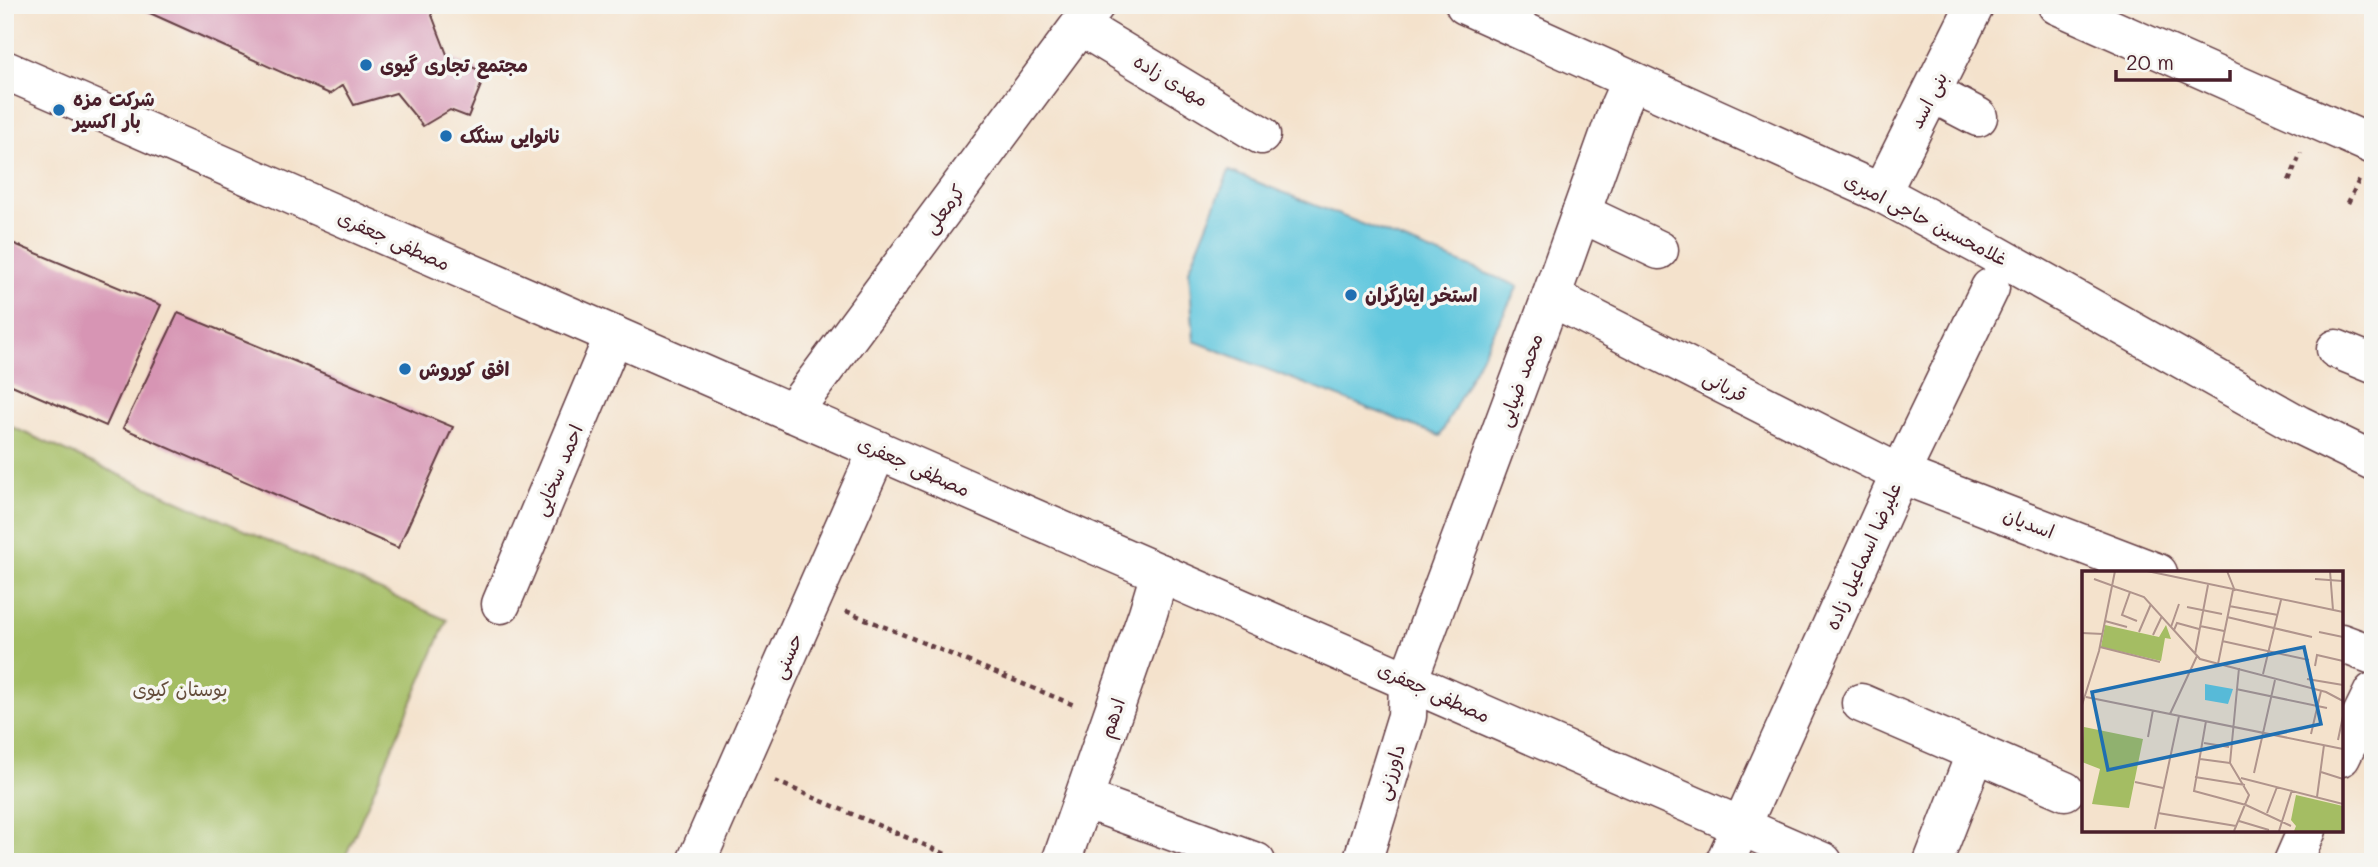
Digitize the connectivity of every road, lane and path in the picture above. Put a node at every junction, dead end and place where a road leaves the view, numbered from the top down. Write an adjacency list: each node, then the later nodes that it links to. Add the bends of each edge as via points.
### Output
1 (1465, 5): 6 (street, غلامحسین حاجی امیری)
2 (1975, 5): 9 (street, بنی اسد)
3 (2057, 5): 5 (street)
4 (1088, 15): 11 (street, مهدی زاده); 21 (street, کرمعلی)
5 (2102, 15): 12 (street)
6 (1532, 19): 8 (street, غلامحسین حاجی امیری)
7 (5, 70): 18 (street, مصطفی جعفری)
8 (1631, 80): 13 (street, غلامحسین حاجی امیری); 14 (street, محمد ضیایی)
9 (1932, 93): 10 (street); 13 (street, بنی اسد)
10 (1978, 117)
11 (1261, 135)
12 (2373, 145)
13 (1881, 193): 23 (street, غلامحسین حاجی امیری, via 2299,425)
14 (1581, 213): 15 (street); 17 (street, محمد ضیایی)
15 (1659, 250)
16 (1990, 288): 24 (street, علیرضا اسماعیل زاده)
17 (1551, 297): 24 (street, قربانی); 31 (street, محمد ضیایی)
18 (614, 335): 21 (street, مصطفی جعفری); 28 (street, احمد سخایی)
19 (2336, 349): 20 (street)
20 (2373, 364)
21 (792, 413): 22 (street, مصطفی جعفری)
22 (878, 450): 26 (street, مصطفی جعفری); 27 (street, حسنی)
23 (2373, 461)
24 (1900, 474): 25 (street, اسدیان); 40 (street, علیرضا اسماعیل زاده)
25 (2153, 571)
26 (1160, 573): 31 (street, مصطفی جعفری); 34 (street, ادهم)
27 (813, 597): 34 (path); 37 (street, حسنی)
28 (501, 604)
29 (2343, 644): 30 (street)
30 (2373, 655)
31 (1408, 681): 40 (street, مصطفی جعفری); 46 (street, داورزنی, via 1407,716)
32 (2373, 692): 36 (street)
33 (1861, 703): 35 (street)
34 (1111, 720): 39 (street, ادهم)
35 (1976, 752): 38 (street); 49 (street)
36 (2343, 753)
37 (739, 765): 42 (street, حسنی); 43 (path)
38 (2066, 792)
39 (1084, 799): 44 (street, ادهم); 45 (street)
40 (1742, 826): 47 (street, علیرضا اسماعیل زاده); 48 (street, مصطفی جعفری)
41 (2306, 832): 50 (street)
42 (696, 862)
43 (964, 862)
44 (1062, 862)
45 (1256, 862)
46 (1362, 862)
47 (1725, 862)
48 (1823, 862)
49 (1933, 862)
50 (2293, 862)

